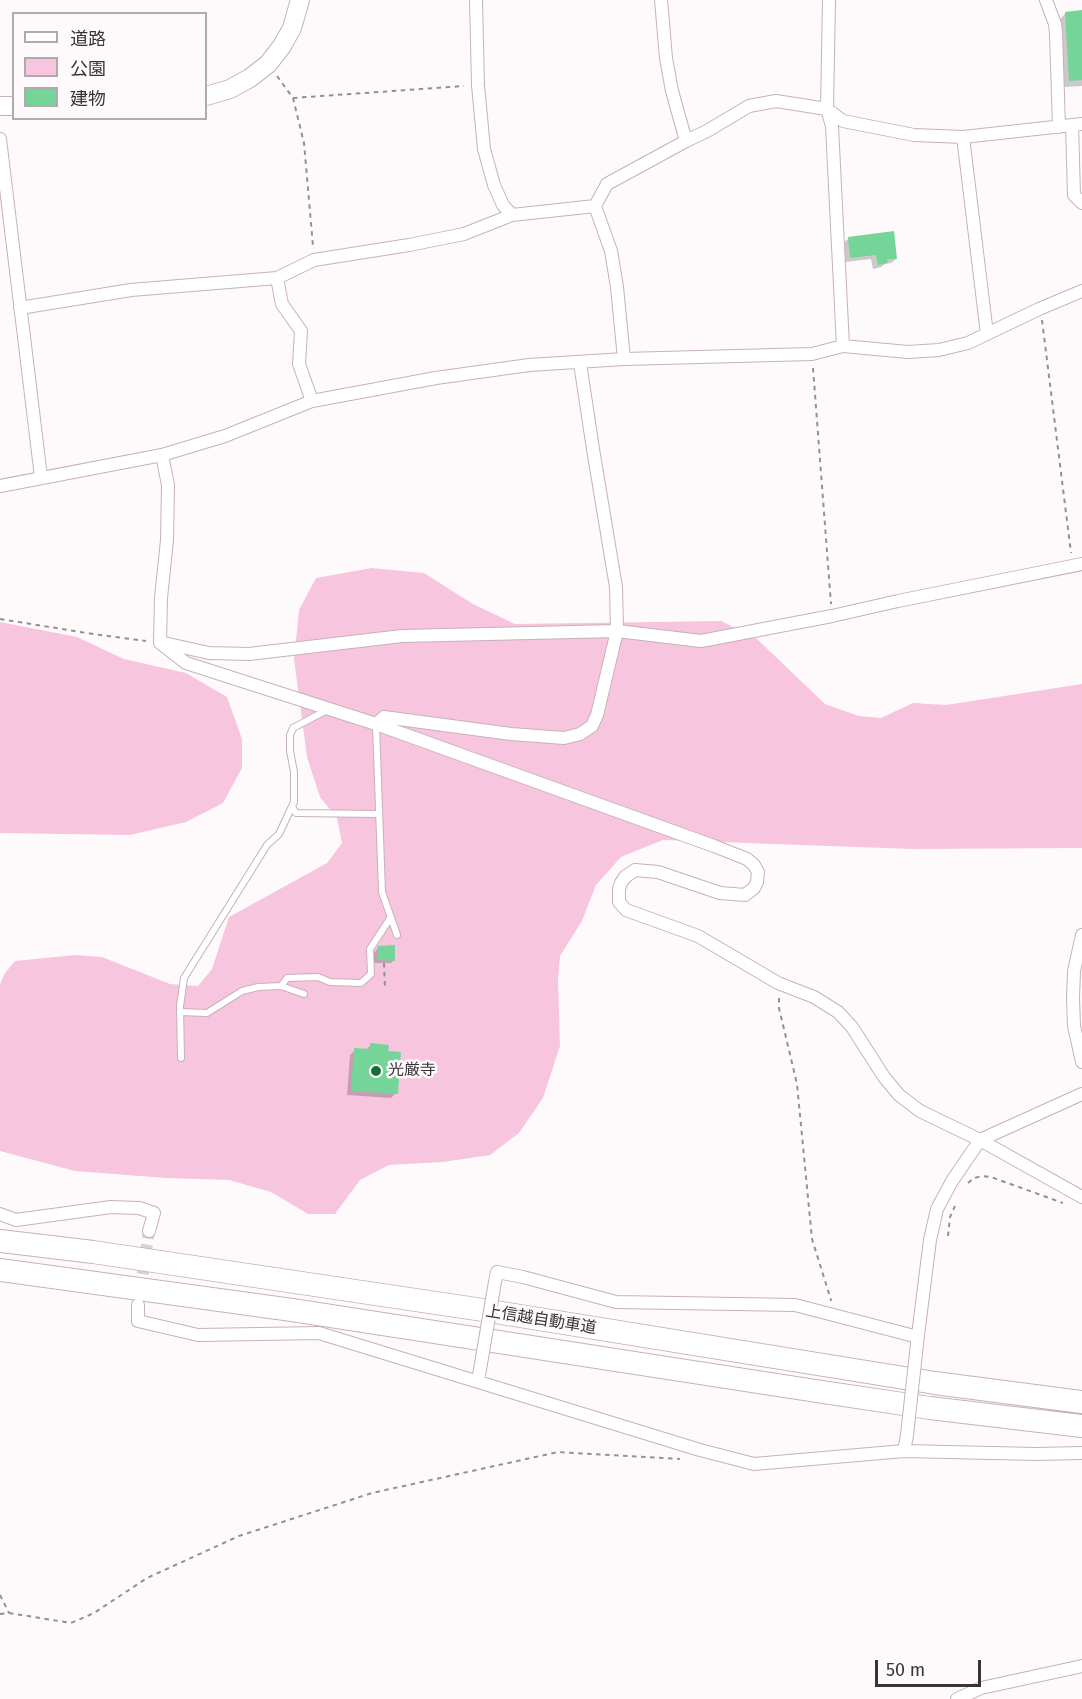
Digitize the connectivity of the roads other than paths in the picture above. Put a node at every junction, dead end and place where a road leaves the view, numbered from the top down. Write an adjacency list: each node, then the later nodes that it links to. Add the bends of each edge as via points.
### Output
1 (300, 0): 6 (street, via 292,28 268,64 230,89)
2 (476, 0): 15 (street, via 484,149 502,205)
3 (661, 0): 12 (street, via 666,58)
4 (829, 0): 7 (street)
5 (1046, 0): 9 (street, via 1056,33)
6 (207, 96)
7 (827, 109): 10 (street, via 843,121 914,135); 12 (street, via 776,101 749,106); 20 (street, via 832,126)
8 (1077, 125): 9 (street); 13 (street, via 1074,195)
9 (1059, 127): 10 (street)
10 (963, 137): 19 (street)
11 (0, 139): 18 (street)
12 (686, 141): 14 (street, via 608,184)
13 (1082, 203)
14 (595, 206): 15 (street); 21 (street, via 611,251)
15 (512, 215): 16 (street, via 464,234 314,260)
16 (277, 278): 18 (street, via 131,290); 23 (street, via 282,304 301,331 299,364)
17 (1082, 291): 19 (street)
18 (20, 308): 25 (street)
19 (987, 334): 20 (street, via 939,350 908,352)
20 (843, 346): 21 (street, via 812,354)
21 (624, 359): 22 (street)
22 (580, 363): 23 (street, via 529,365 436,378); 28 (street, via 616,587)
23 (312, 401): 24 (street, via 225,436)
24 (162, 455): 25 (street); 29 (street, via 168,485)
25 (41, 477): 26 (street)
26 (0, 486)
27 (1077, 565): 28 (street, via 701,641)
28 (617, 631): 29 (street, via 402,636 249,654 209,653); 31 (street, via 597,715 592,726 580,734 564,738 511,735 384,717)
29 (160, 643): 30 (street, via 186,663)
30 (330, 709): 31 (street); 32 (lane, via 293,728 290,735)
31 (376, 724): 33 (lane); 43 (street, via 747,859 758,872 754,888 746,895 720,893 658,872 635,870 621,883 619,902 626,910 698,936 838,1012 899,1095 920,1111)
32 (292, 807): 33 (lane, via 296,813); 39 (lane, via 279,834 267,845 184,978)
33 (380, 814): 34 (lane, via 382,892)
34 (391, 917): 35 (lane); 37 (lane, via 370,949 371,974 361,983 330,982 318,977 287,978)
35 (397, 934)
36 (1082, 934): 41 (street, via 1072,998)
37 (281, 987): 38 (lane); 39 (lane, via 242,991 207,1013)
38 (304, 994)
39 (180, 1012): 40 (lane)
40 (181, 1058)
41 (1082, 1062)
42 (1082, 1094): 43 (street)
43 (980, 1140): 44 (street); 50 (street, via 937,1209)
44 (1082, 1197)
45 (0, 1214): 46 (street, via 16,1220 111,1207 139,1208 154,1213)
46 (149, 1231)
47 (0, 1241): 52 (highway, 上信越自動車道)
48 (0, 1270): 53 (highway, 上信越自動車道, via 292,1310 850,1396)
49 (138, 1305): 51 (street, via 138,1321 198,1335 319,1333)
50 (918, 1340): 51 (street, bridge, via 795,1305 615,1302 497,1272); 54 (street, bridge)
51 (479, 1379): 54 (street, via 754,1464)
52 (1082, 1402)
53 (1082, 1426)
54 (904, 1451): 55 (street)
55 (1082, 1453)
56 (1082, 1666): 57 (street, via 981,1688)
57 (957, 1699)

